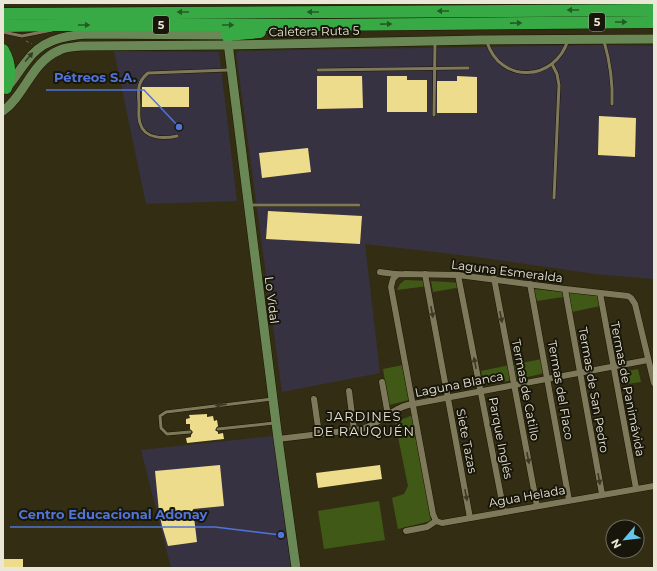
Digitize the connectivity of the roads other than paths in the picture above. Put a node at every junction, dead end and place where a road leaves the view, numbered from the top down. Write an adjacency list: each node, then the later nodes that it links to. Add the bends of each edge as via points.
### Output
1 (654, 10): 2 (highway, 5, one-way to 2)
2 (3, 14)
3 (654, 22): 5 (highway, 5, one-way to 3)
4 (68, 25): 5 (highway, 5, one-way to 5); 6 (highway, 5); 7 (lane, via 27,35)
5 (319, 25): 10 (highway)
6 (3, 26)
7 (3, 32)
8 (603, 39): 9 (main road, Caletera Ruta 5); 12 (main road, Caletera Ruta 5); 21 (lane, via 612,75)
9 (654, 39)
10 (227, 40): 13 (main road, Caletera Ruta 5); 18 (main road, Lo Vidal); 20 (main road, one-way to 10, via 36,50 47,42 63,37 86,34); 22 (main road, Caletera Ruta 5, via 89,45 62,49 40,63 17,97)
11 (486, 40): 12 (main road, Caletera Ruta 5); 13 (main road, Caletera Ruta 5); 15 (lane, via 498,61 513,70 537,72)
12 (568, 40): 15 (lane, via 561,56)
13 (435, 42): 17 (lane)
14 (3, 50): 20 (highway, via 10,72)
15 (552, 64): 25 (lane, via 559,85)
16 (468, 68): 17 (lane)
17 (435, 69): 19 (lane); 23 (lane)
18 (231, 70): 24 (lane, via 148,73 142,79 138,87 139,119 142,129 155,137); 26 (main road, Lo Vidal)
19 (318, 70)
20 (4, 90)
21 (612, 104)
22 (3, 111)
23 (434, 115)
24 (177, 136)
25 (554, 198)
26 (248, 205): 27 (lane); 46 (main road, Lo Vidal)
27 (359, 205)
28 (380, 272): 30 (street, Laguna Esmeralda)
29 (424, 274): 30 (street, Laguna Esmeralda); 31 (street, Laguna Esmeralda); 45 (street, Siete Tazas, one-way to 45)
30 (397, 275): 48 (street, via 391,287)
31 (458, 275): 32 (street, Laguna Esmeralda); 44 (street, Parque Inglés, one-way to 31)
32 (494, 278): 33 (street, Laguna Esmeralda); 42 (street, Termas de Catillo, one-way to 42)
33 (530, 284): 34 (street, Laguna Esmeralda); 39 (street, Termas del Flaco)
34 (565, 289): 35 (street, Laguna Esmeralda); 38 (street, Termas de San Pedro)
35 (600, 294): 36 (street, Laguna Esmeralda, via 625,295 631,298 635,304); 37 (street, Termas de Panimávida)
36 (648, 360): 37 (street, Laguna Blanca); 41 (street)
37 (613, 366): 38 (street, Laguna Blanca); 57 (street, Termas de Panimávida)
38 (580, 373): 39 (street, Laguna Blanca); 58 (street, Termas de San Pedro, one-way to 58)
39 (548, 379): 42 (street, Laguna Blanca); 59 (street, Termas del Flaco)
40 (382, 382): 49 (street)
41 (654, 383)
42 (514, 385): 44 (street, Laguna Blanca); 60 (street, Termas de Catillo, one-way to 60)
43 (349, 391): 52 (street)
44 (481, 391): 45 (street, Laguna Blanca); 61 (street, Parque Inglés)
45 (448, 397): 48 (street, Laguna Blanca); 62 (street, Siete Tazas, one-way to 62)
46 (273, 399): 50 (main road, Lo Vidal); 53 (lane, one-way to 53, via 166,412 160,416 161,428 167,434)
47 (314, 399): 54 (street)
48 (413, 404): 49 (street, Laguna Blanca, via 398,408); 63 (street, via 432,514)
49 (388, 415): 52 (street, Laguna Blanca, via 372,425)
50 (276, 423): 51 (lane); 55 (main road, Lo Vidal)
51 (218, 429)
52 (354, 430): 54 (street, Laguna Blanca)
53 (190, 432)
54 (319, 434): 55 (street, Laguna Blanca)
55 (278, 439): 65 (main road, Lo Vidal)
56 (654, 486): 57 (street, Agua Helada)
57 (636, 488): 58 (street, Agua Helada)
58 (602, 494): 59 (street, Agua Helada)
59 (570, 500): 60 (street, Agua Helada)
60 (537, 506): 61 (street, Agua Helada)
61 (504, 512): 62 (street, Agua Helada)
62 (470, 518): 63 (street, Agua Helada, via 442,523)
63 (436, 521): 64 (street, Agua Helada, via 427,527)
64 (406, 531)
65 (296, 568)

